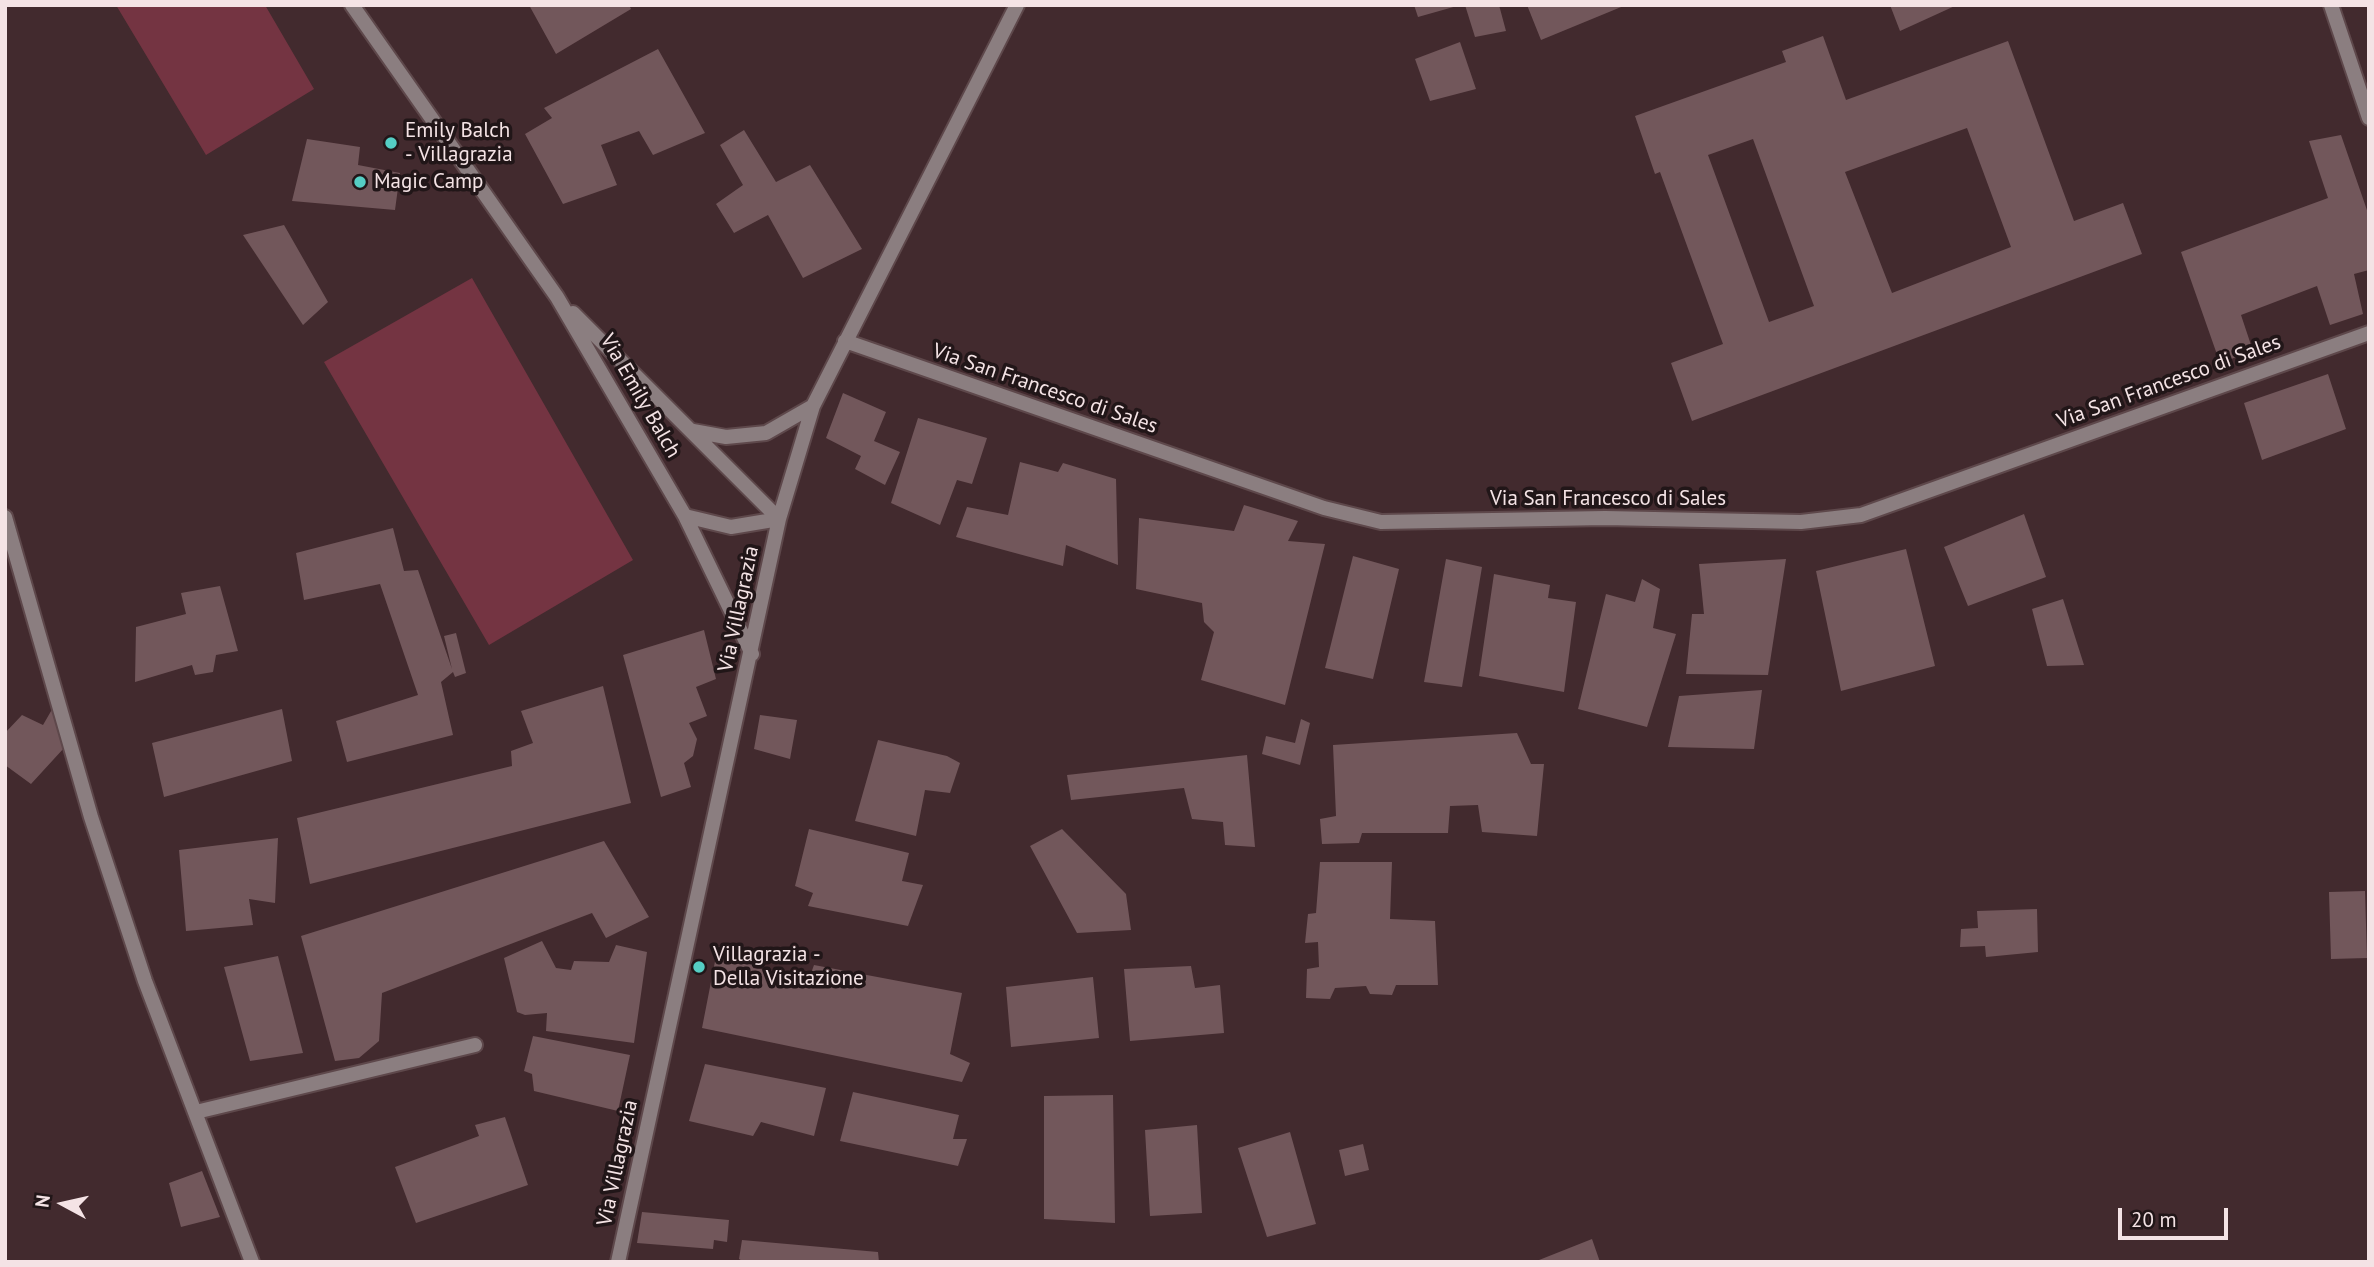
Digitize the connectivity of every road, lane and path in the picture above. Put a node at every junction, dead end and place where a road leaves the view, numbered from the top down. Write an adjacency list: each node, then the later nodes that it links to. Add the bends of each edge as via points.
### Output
1 (352, 5): 5 (street, Via Emily Balch)
2 (1017, 5): 7 (street, Via Villagrazia)
3 (2331, 5): 4 (street)
4 (2369, 118)
5 (557, 297): 9 (street, Via Emily Balch); 10 (street, Via Emily Balch)
6 (2369, 333): 7 (street, Via San Francesco di Sales, via 1861,515 1801,522 1605,518 1381,522 1324,508)
7 (845, 341): 8 (street, Via Villagrazia)
8 (813, 406): 9 (street, Via Emily Balch, via 766,433 726,437); 12 (street, Via Villagrazia)
9 (692, 431): 12 (street, Via Emily Balch)
10 (685, 516): 12 (street, via 731,527); 13 (street, Via Emily Balch)
11 (5, 517): 15 (street, via 145,981)
12 (779, 519): 13 (street, Via Villagrazia)
13 (752, 654): 17 (street, Via Villagrazia)
14 (475, 1045): 15 (street)
15 (197, 1112): 16 (street)
16 (252, 1262)
17 (618, 1262)

